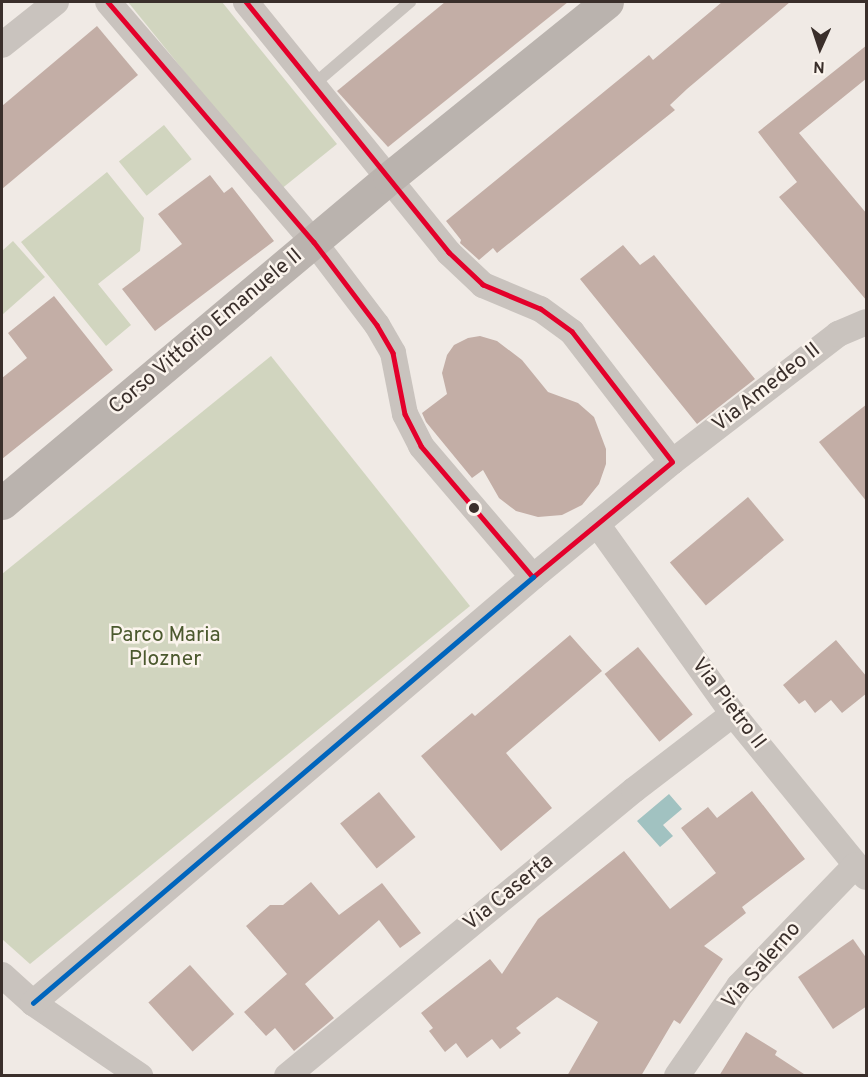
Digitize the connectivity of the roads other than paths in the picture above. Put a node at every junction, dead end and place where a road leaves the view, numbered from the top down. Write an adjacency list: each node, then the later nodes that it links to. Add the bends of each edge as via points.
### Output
1 (56, 2): 6 (street)
2 (108, 2): 9 (street)
3 (246, 2): 7 (street)
4 (410, 2): 7 (lane)
5 (607, 2): 8 (street, Corso Vittorio Emanuele II)
6 (2, 45)
7 (313, 85): 8 (street)
8 (389, 178): 9 (street, Corso Vittorio Emanuele II); 11 (street, via 472,277 540,309 572,332)
9 (314, 242): 12 (street, Corso Vittorio Emanuele II); 14 (street, via 386,339 397,370 405,414 421,446)
10 (867, 322): 11 (street, Via Amedeo II, via 838,334)
11 (672, 462): 13 (street, Via Amedeo II)
12 (2, 503)
13 (597, 524): 14 (street, Via Amedeo II); 15 (street, Via Pietro II)
14 (533, 577): 18 (street)
15 (733, 714): 16 (street, Via Pietro II); 20 (street, Via Caserta, via 634,790)
16 (861, 871): 21 (street, Via Salerno, via 739,986)
17 (2, 975): 18 (street)
18 (33, 1003): 19 (street)
19 (140, 1076)
20 (287, 1076)
21 (677, 1076)

